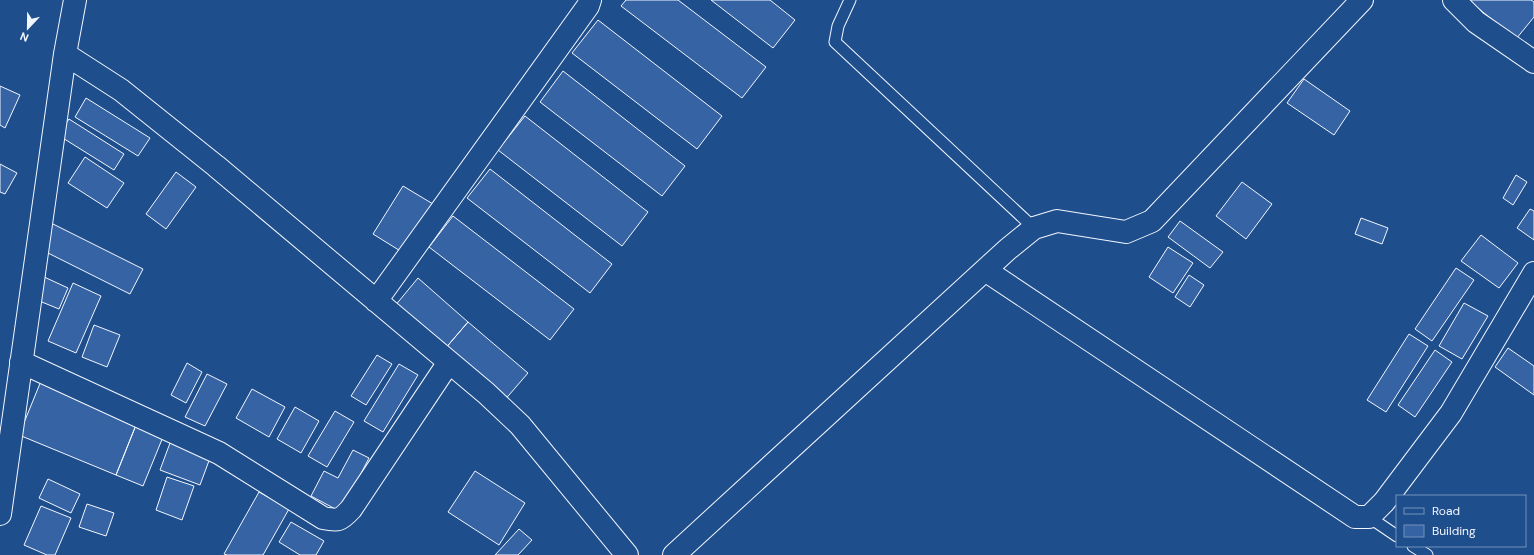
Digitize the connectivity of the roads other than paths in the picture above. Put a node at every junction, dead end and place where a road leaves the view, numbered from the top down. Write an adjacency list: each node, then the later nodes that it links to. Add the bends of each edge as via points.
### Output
1 (75, 0): 6 (street)
2 (590, 0): 11 (street, via 584,12)
3 (850, 0): 8 (lane, via 838,26 835,42)
4 (1362, 0): 8 (street, via 1152,221 1126,232 1057,221)
5 (1454, 0): 7 (street, via 1476,22)
6 (65, 54): 11 (street, via 126,94); 12 (street)
7 (1534, 62)
8 (1034, 228): 9 (street)
9 (985, 270): 16 (street, via 1355,517); 20 (street)
10 (1534, 273): 16 (street, via 1451,413)
11 (376, 301): 13 (street)
12 (21, 362): 13 (street, via 219,453 323,518 335,520 343,518 351,509); 14 (street)
13 (449, 362): 19 (street, via 520,425)
14 (4, 458): 15 (street)
15 (0, 514)
16 (1369, 518): 17 (lane)
17 (1396, 535)
18 (1415, 547): 21 (lane)
19 (627, 555)
20 (674, 555)
21 (1427, 555)

